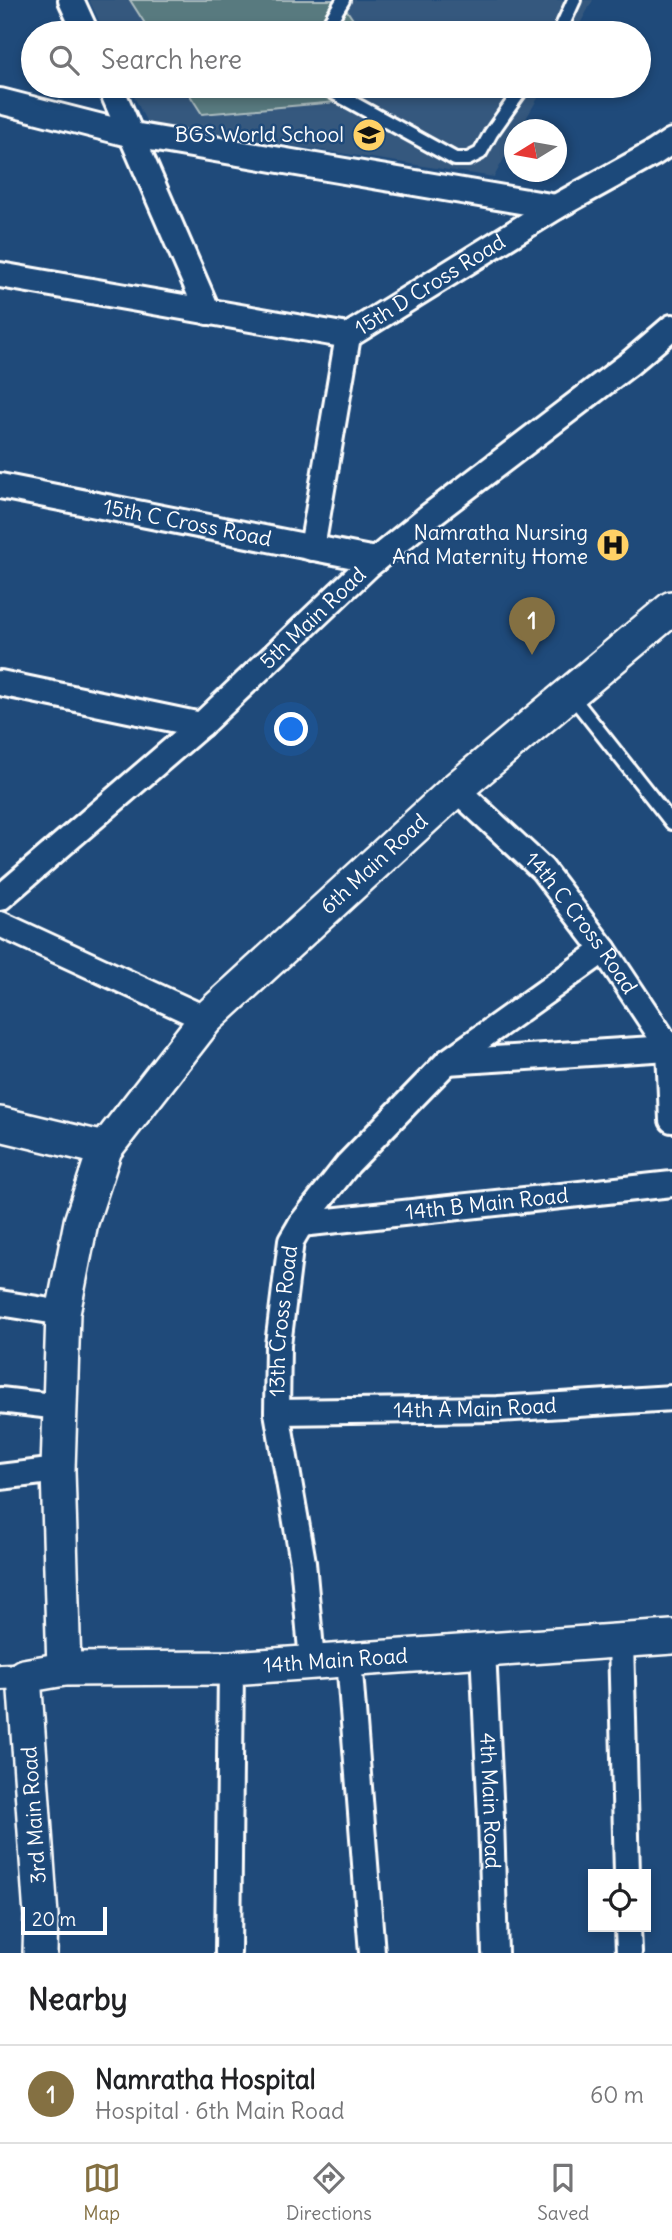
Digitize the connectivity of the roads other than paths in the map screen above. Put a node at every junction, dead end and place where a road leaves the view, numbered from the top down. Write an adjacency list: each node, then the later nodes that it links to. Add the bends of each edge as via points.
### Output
1 (71, 0): 4 (street)
2 (343, 0): 5 (lane)
3 (574, 0): 6 (lane)
4 (81, 21)
5 (330, 21)
6 (564, 21)
7 (116, 98): 11 (street)
8 (344, 98): 9 (lane, via 455,159 480,153)
9 (516, 98)
10 (0, 101): 11 (street)
11 (133, 135): 13 (street); 15 (street)
12 (672, 141): 13 (street, 15th D Cross Road)
13 (556, 207): 17 (street, 15th D Cross Road)
14 (0, 275): 15 (street, 15th D Cross Road)
15 (208, 312): 17 (street, 15th D Cross Road)
16 (672, 327): 20 (street, 5th Main Road)
17 (348, 336): 19 (street)
18 (0, 486): 19 (street, 15th C Cross Road)
19 (312, 548): 20 (street, 15th C Cross Road)
20 (375, 560): 24 (street, 5th Main Road)
21 (672, 608): 23 (street, 6th Main Road)
22 (0, 683): 24 (street)
23 (571, 695): 25 (street, 6th Main Road); 26 (lane)
24 (201, 725): 27 (street, 5th Main Road)
25 (456, 789): 29 (street, 14th C Cross Road, via 542,869); 30 (street, 6th Main Road)
26 (672, 823)
27 (0, 898)
28 (0, 924): 30 (street)
29 (604, 950): 31 (street, 14th C Cross Road); 32 (street, 13th Cross Road)
30 (206, 1019): 35 (street, 6th Main Road)
31 (669, 1048): 32 (street); 33 (street)
32 (447, 1062): 37 (street, 13th Cross Road, via 348,1164)
33 (672, 1121)
34 (0, 1124): 35 (street)
35 (105, 1149): 39 (street, 6th Main Road, via 81,1222)
36 (672, 1184): 37 (street, 14th B Main Road)
37 (301, 1223): 43 (street, 13th Cross Road, via 290,1241 278,1345)
38 (0, 1303): 39 (street)
39 (63, 1313): 42 (street, 6th Main Road)
40 (672, 1398): 43 (street, 14th A Main Road, via 498,1409)
41 (0, 1400): 42 (street)
42 (60, 1407): 44 (street, 6th Main Road)
43 (277, 1412): 50 (street, 13th Cross Road, via 303,1562)
44 (58, 1470): 45 (street); 52 (street, 6th Main Road)
45 (0, 1477)
46 (672, 1637): 47 (street, 14th Main Road)
47 (621, 1641): 48 (street, 14th Main Road); 54 (street)
48 (483, 1649): 49 (street, 14th Main Road); 59 (street, 4th Main Road)
49 (349, 1659): 50 (street, 14th Main Road); 58 (street)
50 (312, 1661): 51 (street, 14th Main Road)
51 (231, 1668): 52 (street, 14th Main Road); 57 (street)
52 (64, 1669): 53 (street, 14th Main Road)
53 (12, 1677): 56 (street, 3rd Main Road, via 41,1916)
54 (626, 1869)
55 (628, 1932): 60 (street)
56 (40, 1953)
57 (228, 1953)
58 (372, 1953)
59 (495, 1953)
60 (629, 1953)

